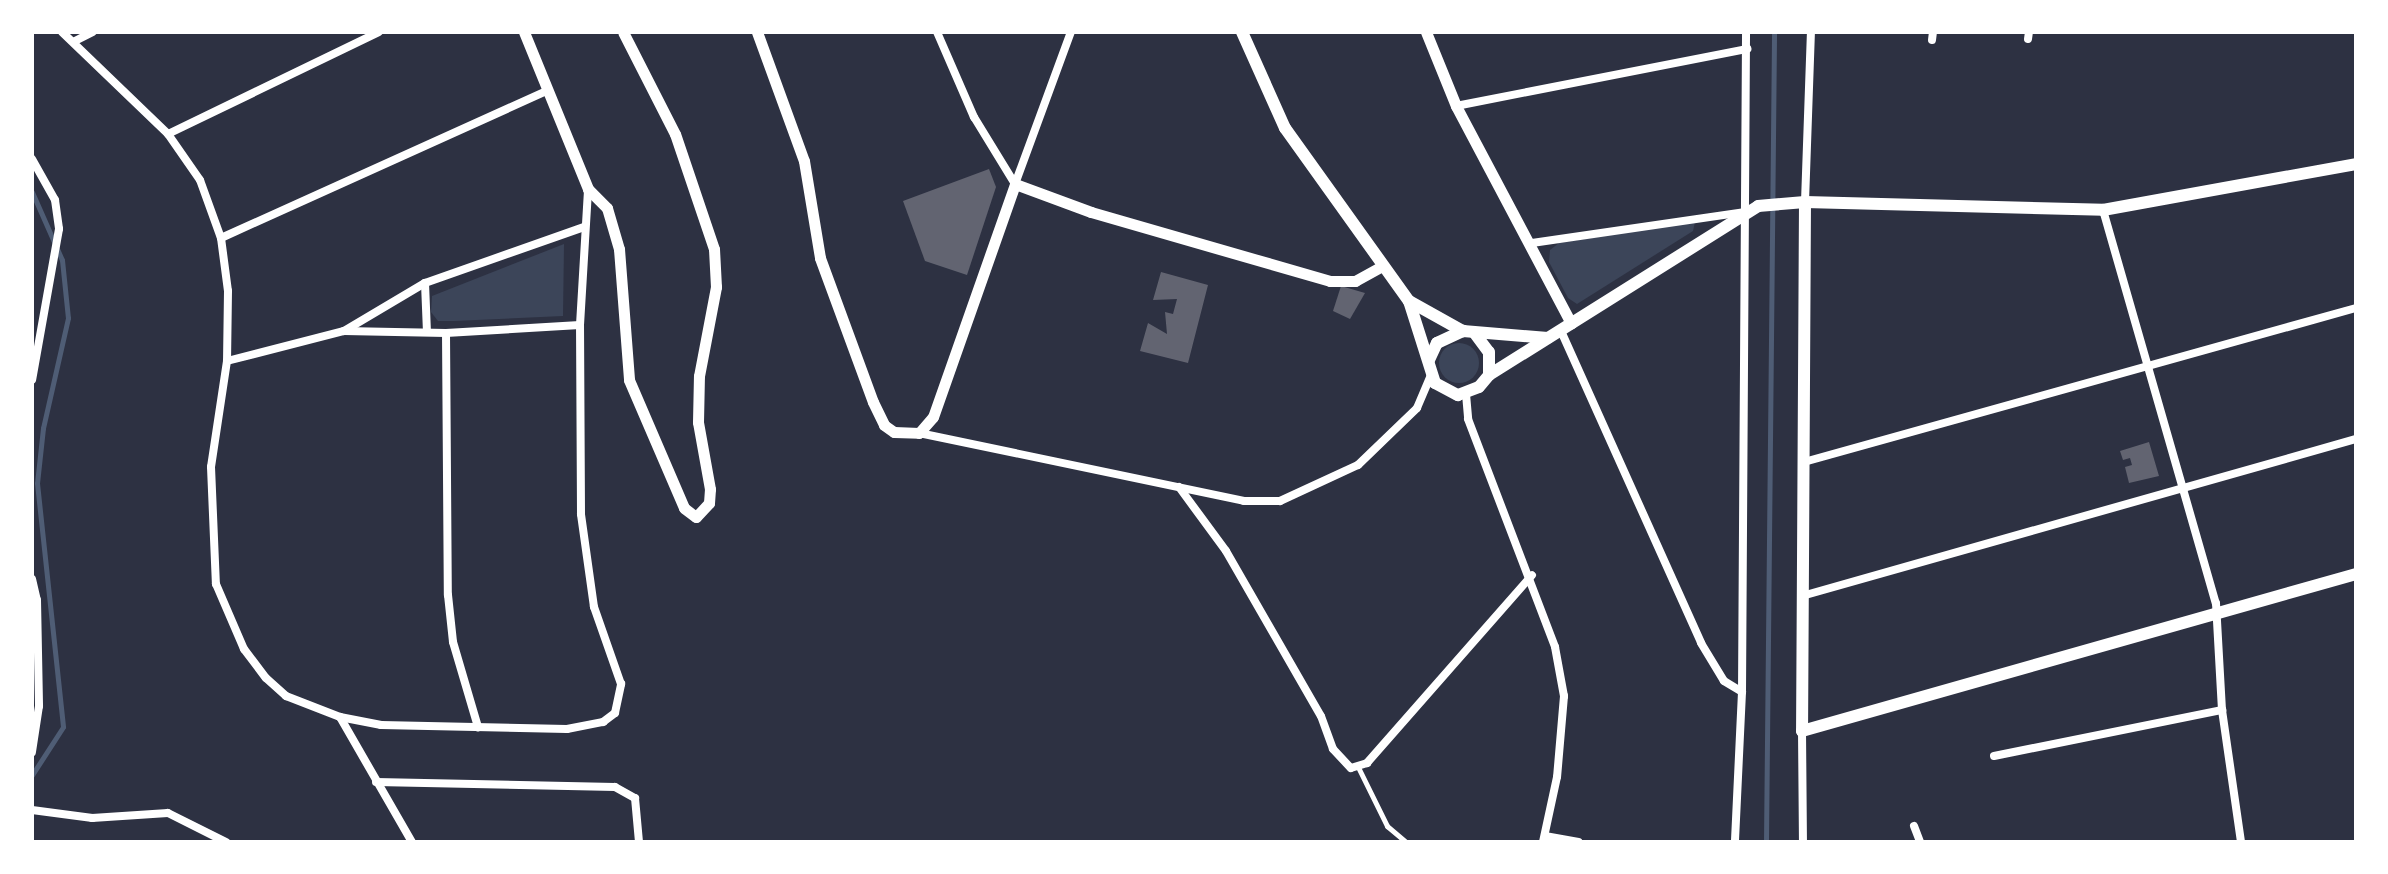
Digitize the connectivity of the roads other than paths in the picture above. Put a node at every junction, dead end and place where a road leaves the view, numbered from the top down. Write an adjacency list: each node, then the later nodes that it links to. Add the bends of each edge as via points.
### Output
1 (62, 32): 13 (street)
2 (93, 32): 13 (street)
3 (379, 32): 17 (street)
4 (524, 32): 15 (street)
5 (623, 32): 21 (street, via 675,134 714,249 716,287 699,376 698,422 710,489 709,503 696,517 684,508 629,380 619,249 607,208)
6 (757, 32): 46 (street, via 804,161 820,258 873,402 884,425 904,435)
7 (937, 32): 20 (street, via 980,129)
8 (1071, 32): 20 (street)
9 (1242, 32): 28 (main road, via 1285,128)
10 (1426, 32): 16 (street)
11 (1746, 32): 14 (street)
12 (1811, 32): 22 (street)
13 (75, 41): 17 (street)
14 (1747, 49): 16 (street); 24 (street)
15 (547, 91): 21 (street); 26 (street)
16 (1456, 106): 27 (street)
17 (168, 134): 26 (street, via 200,180)
18 (32, 159): 44 (street, via 55,200 59,229)
19 (2356, 164): 23 (main road)
20 (1015, 184): 28 (street, via 1079,208 1330,281 1355,281); 46 (street, via 933,417)
21 (588, 189): 25 (street)
22 (1805, 202): 23 (main road); 24 (main road); 48 (main road)
23 (2103, 210): 41 (street)
24 (1744, 212): 27 (street); 33 (main road); 56 (street)
25 (584, 227): 29 (street); 32 (street)
26 (221, 238): 40 (street, via 228,291)
27 (1532, 243): 33 (street)
28 (1380, 267): 30 (main road)
29 (425, 283): 34 (street); 35 (street)
30 (1409, 301): 37 (main road); 39 (main road)
31 (2356, 308): 41 (street)
32 (580, 325): 36 (street); 59 (street, via 585,569 621,684 621,699 603,722 567,729)
33 (1566, 327): 38 (main road); 56 (street, via 1701,643 1724,681)
34 (344, 331): 35 (street); 40 (street)
35 (427, 332): 36 (street)
36 (446, 333): 59 (street, via 448,595 453,642)
37 (1470, 333): 38 (main road); 39 (main road, via 1437,343); 43 (main road, via 1489,352)
38 (1548, 338): 43 (main road)
39 (1429, 360): 42 (main road)
40 (227, 361): 58 (street, via 211,467 216,584 244,649 266,678 286,696)
41 (2148, 368): 48 (street); 50 (street)
42 (1431, 375): 45 (main road, via 1449,393); 49 (street, via 1417,408 1358,465 1280,501 1244,501)
43 (1489, 375): 45 (main road)
44 (32, 380)
45 (1466, 394): 52 (street, via 1468,419)
46 (919, 433): 49 (street)
47 (2356, 439): 50 (street)
48 (1804, 462): 54 (main road)
49 (1179, 487): 63 (street, via 1248,588 1321,716 1333,749 1343,763)
50 (2182, 490): 54 (street); 55 (street)
51 (2356, 574): 55 (main road)
52 (1532, 575): 63 (street); 67 (street, via 1564,696 1562,747)
53 (32, 579): 61 (street, via 39,706)
54 (1802, 596): 60 (main road)
55 (2215, 616): 57 (street); 60 (main road)
56 (1742, 692): 73 (street)
57 (2222, 710): 62 (street); 76 (street)
58 (340, 717): 59 (street, via 381,725); 64 (street)
59 (478, 727)
60 (1802, 731): 74 (street)
61 (32, 752)
62 (1994, 756)
63 (1358, 767): 71 (lane, via 1387,826)
64 (376, 782): 69 (street); 70 (street, via 615,787 635,798)
65 (32, 810): 68 (street, via 92,818 168,813)
66 (1914, 826): 75 (street)
67 (1544, 839): 72 (street)
68 (226, 842)
69 (412, 842)
70 (639, 842)
71 (1406, 842)
72 (1578, 842)
73 (1735, 842)
74 (1803, 842)
75 (1920, 842)
76 (2241, 842)

